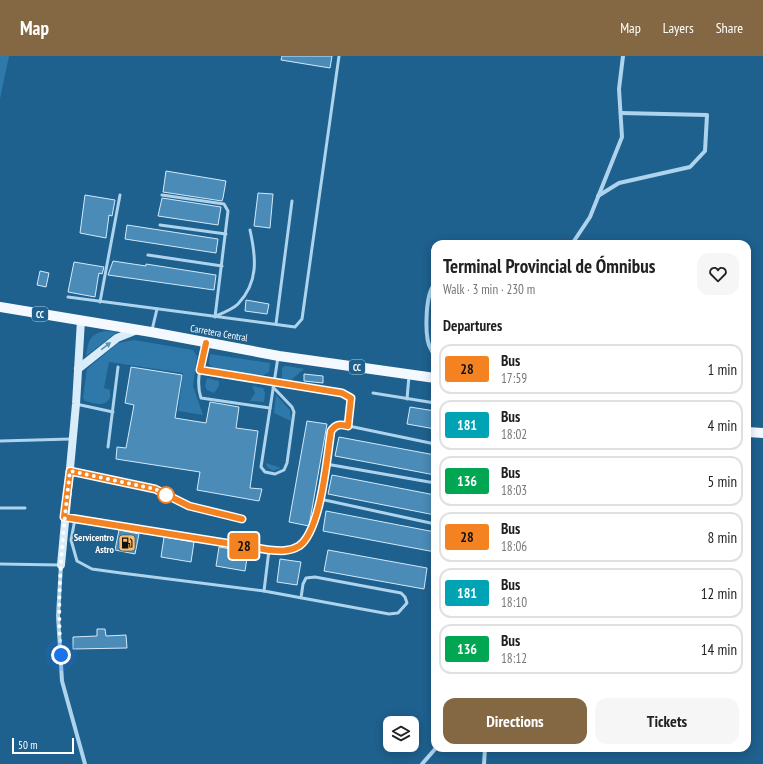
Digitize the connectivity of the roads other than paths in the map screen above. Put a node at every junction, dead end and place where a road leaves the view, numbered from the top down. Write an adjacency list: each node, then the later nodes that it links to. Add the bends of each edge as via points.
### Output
1 (339, 56): 21 (lane, via 302,319 295,327)
2 (623, 56): 3 (street)
3 (621, 113): 6 (street, via 622,137); 6 (street, via 707,115 705,151 690,167 620,183)
4 (120, 195): 16 (lane)
5 (162, 195): 10 (lane, via 224,204 228,211)
6 (598, 196): 11 (street, via 590,217)
7 (292, 201): 21 (lane)
8 (160, 225): 10 (lane)
9 (250, 230): 19 (lane, via 256,267 249,287 238,305)
10 (226, 234): 13 (lane)
11 (575, 240)
12 (148, 255): 13 (lane)
13 (222, 266): 19 (lane)
14 (431, 290): 25 (street, via 427,329)
15 (68, 297): 16 (lane)
16 (100, 302): 18 (lane)
17 (0, 308): 20 (main road, Carretera Central / CC)
18 (157, 309): 19 (lane); 23 (lane)
19 (216, 317): 21 (lane)
20 (81, 320): 22 (main road, Carretera Central / CC); 28 (street)
21 (276, 324)
22 (137, 330): 23 (main road, Carretera Central / CC); 28 (street, one-way to 22, via 117,338)
23 (151, 332): 24 (main road, Carretera Central / CC)
24 (206, 343): 26 (main road, Carretera Central / CC); 29 (lane)
25 (431, 349)
26 (279, 356): 30 (main road, Carretera Central / CC); 32 (lane)
27 (118, 367): 39 (lane)
28 (78, 369): 37 (street)
29 (200, 370): 32 (lane); 38 (lane, via 198,390 201,398)
30 (409, 375): 31 (main road, Carretera Central / CC); 35 (lane)
31 (431, 378)
32 (274, 382): 33 (lane); 40 (lane, via 342,393 351,398)
33 (273, 387): 38 (lane); 38 (lane, via 294,412 284,470 275,474 265,472 261,467)
34 (373, 393): 35 (lane)
35 (407, 399): 36 (lane)
36 (431, 403)
37 (76, 404): 39 (lane); 43 (street)
38 (270, 408)
39 (113, 412): 46 (lane)
40 (348, 426): 45 (lane); 47 (lane, via 340,424 331,431)
41 (751, 431): 42 (main road)
42 (763, 433)
43 (73, 439): 44 (lane); 48 (street)
44 (0, 441)
45 (431, 443)
46 (108, 447)
47 (326, 464): 49 (lane); 50 (lane)
48 (70, 471): 53 (street); 55 (lane, via 155,489 189,506)
49 (431, 482)
50 (320, 499): 56 (lane); 57 (lane, via 311,532 306,539 299,546 287,551)
51 (0, 508): 52 (lane)
52 (25, 508)
53 (64, 517): 54 (lane); 59 (street)
54 (75, 519): 57 (lane); 60 (lane, via 71,540 77,561 92,569)
55 (242, 519)
56 (431, 523)
57 (269, 550): 60 (lane)
58 (0, 564): 59 (lane)
59 (61, 565): 64 (street, via 58,616 62,681)
60 (264, 591): 61 (lane)
61 (301, 598): 61 (lane, via 390,614 398,613 407,604 401,594 315,577 306,578)
62 (432, 752): 65 (street)
63 (486, 752): 66 (street)
64 (85, 764)
65 (422, 764)
66 (484, 764)

